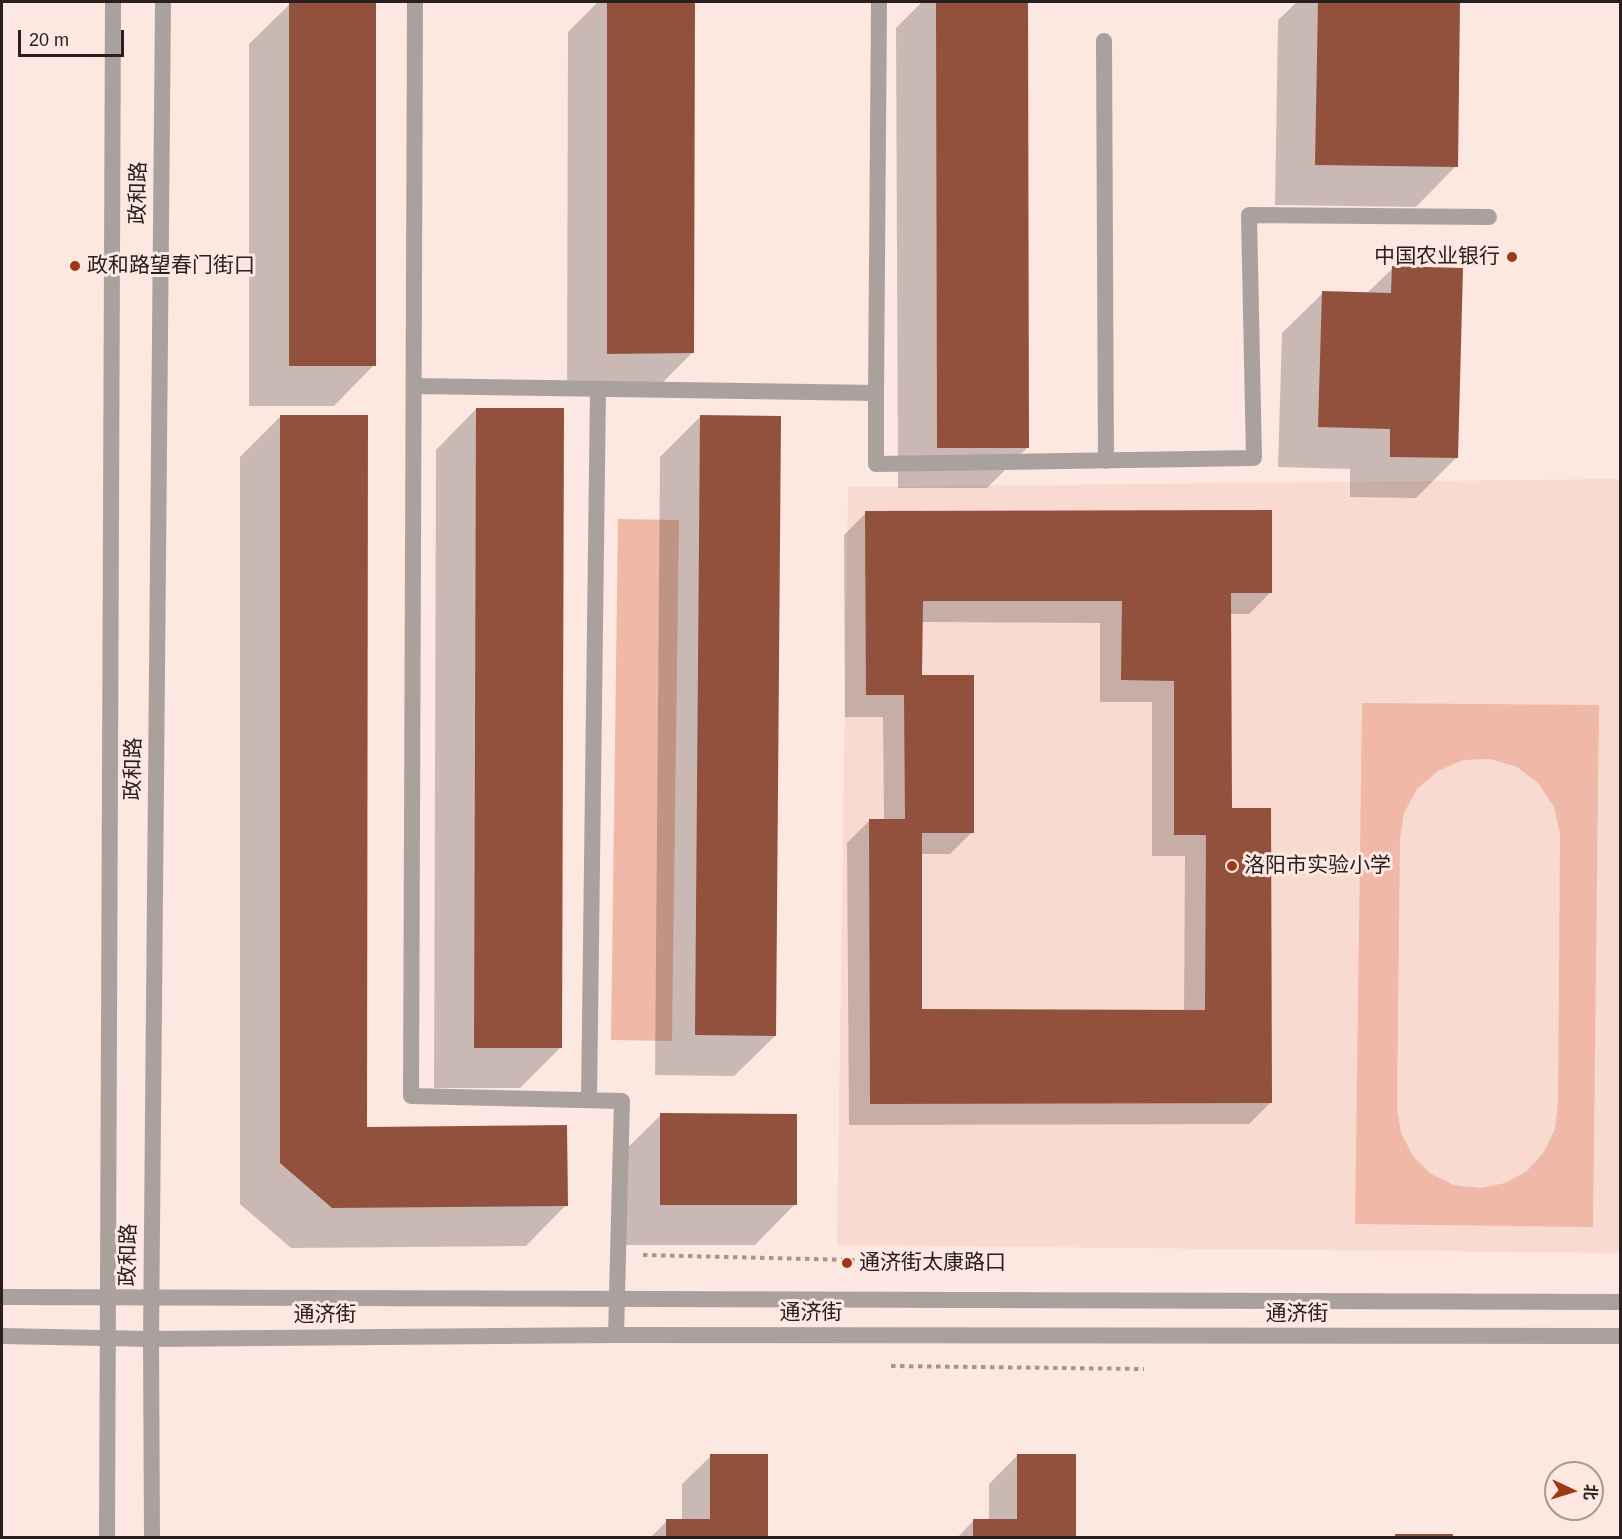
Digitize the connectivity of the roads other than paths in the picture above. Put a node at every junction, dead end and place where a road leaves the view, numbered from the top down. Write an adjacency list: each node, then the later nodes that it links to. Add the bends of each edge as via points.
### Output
1 (113, 2): 13 (street, 政和路)
2 (164, 2): 14 (street, 政和路)
3 (415, 2): 7 (street)
4 (879, 2): 9 (street)
5 (1104, 42): 10 (street)
6 (1489, 217): 10 (street, via 1249,215 1254,458)
7 (414, 386): 8 (street); 11 (street, via 411,1096)
8 (598, 389): 9 (street); 11 (street)
9 (876, 393): 10 (street, via 876,464)
10 (1106, 461)
11 (589, 1101): 15 (street, via 622,1101)
12 (2, 1297): 13 (street, 通济街)
13 (107, 1298): 14 (street, 通济街); 20 (street, 政和路)
14 (152, 1298): 15 (street, 通济街); 21 (street, 政和路)
15 (617, 1300): 16 (street, 通济街); 17 (street)
16 (1620, 1302)
17 (616, 1335): 19 (street, 通济街); 21 (street, 通济街)
18 (2, 1336): 20 (street, 通济街)
19 (1620, 1336)
20 (108, 1338): 21 (street, 通济街); 22 (street, 政和路)
21 (151, 1338): 23 (street, 政和路)
22 (107, 1538)
23 (152, 1538)

